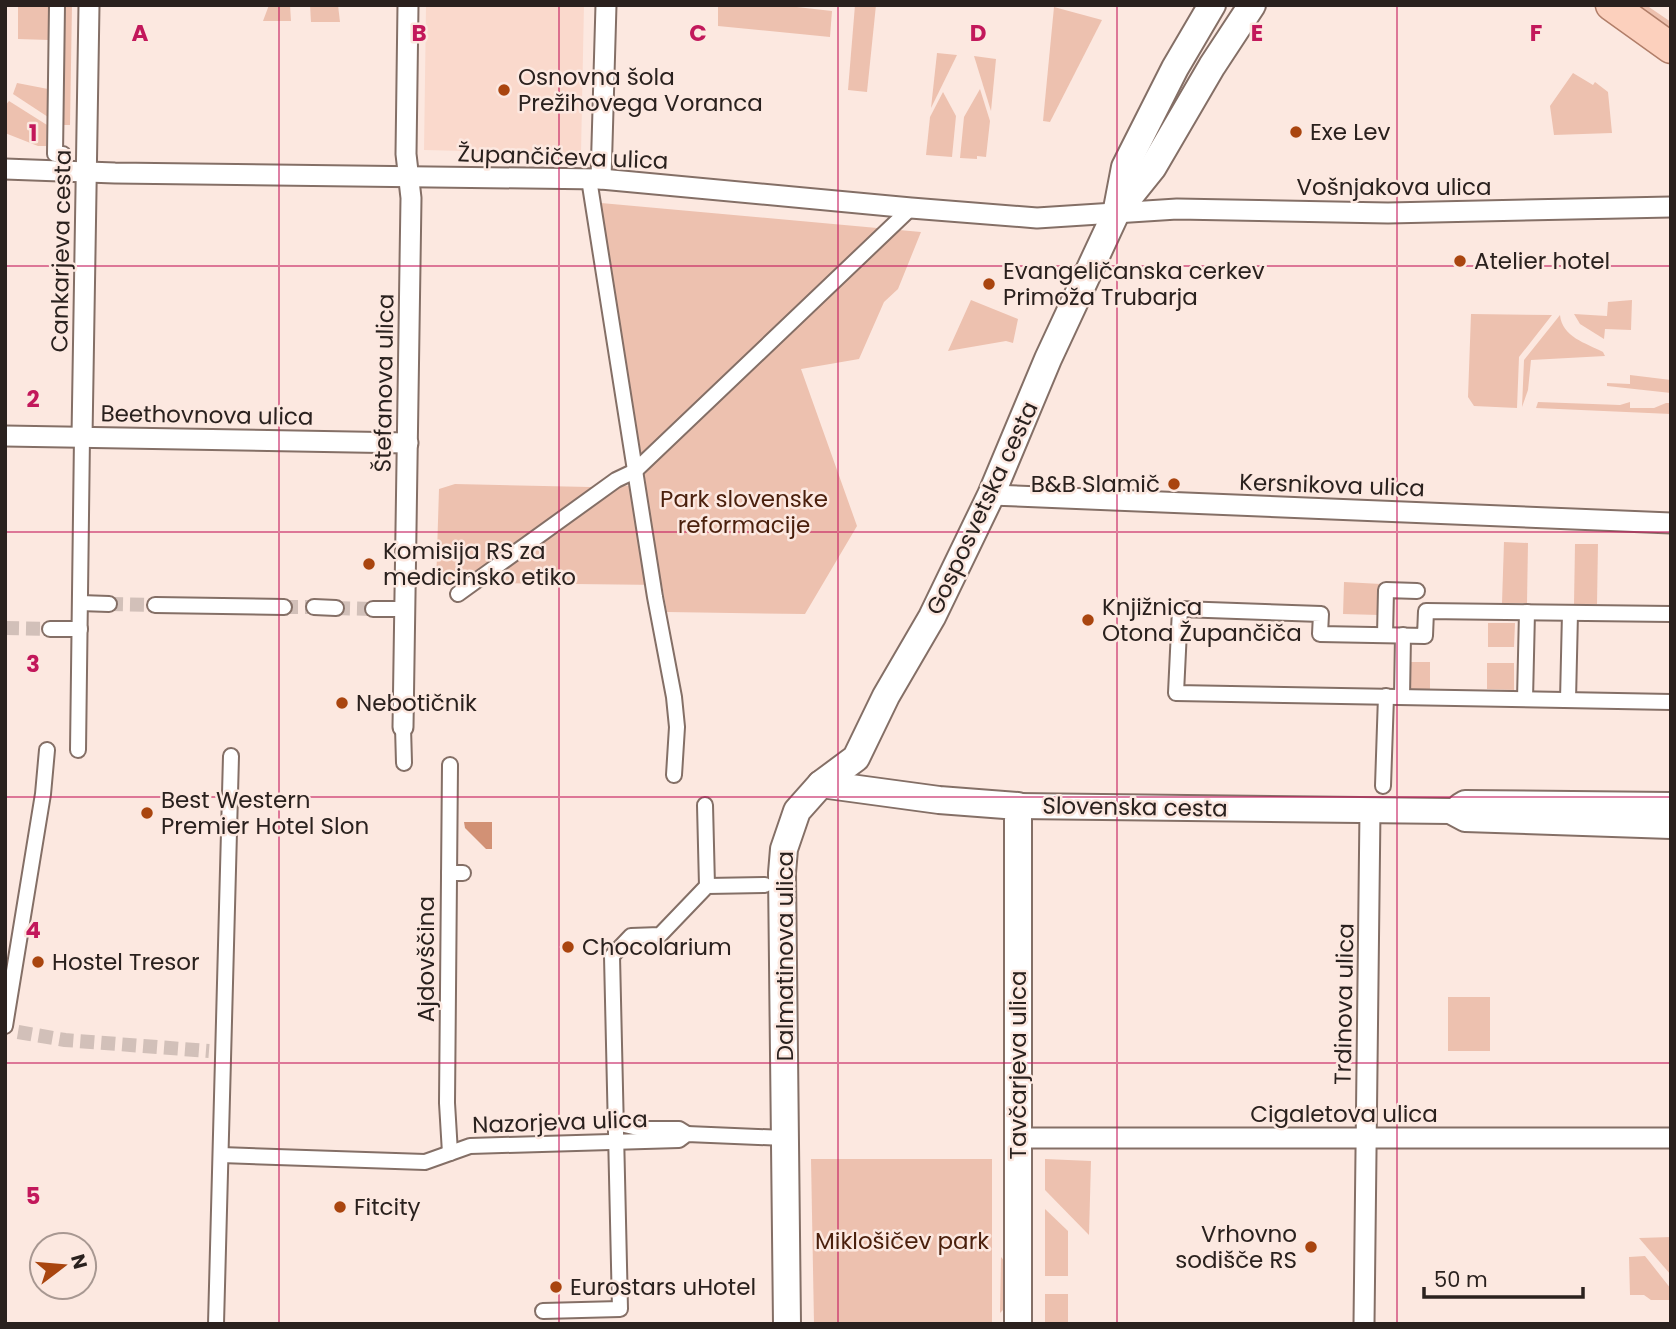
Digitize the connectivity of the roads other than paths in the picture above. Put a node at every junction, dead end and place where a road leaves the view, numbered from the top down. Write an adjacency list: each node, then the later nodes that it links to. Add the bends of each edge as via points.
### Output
1 (57, 5): 10 (street, Cankarjeva cesta, via 55,154 63,154)
2 (89, 5): 11 (street, Cankarjeva cesta)
3 (408, 5): 12 (street, Štefanova ulica)
4 (606, 5): 13 (street)
5 (1212, 5): 16 (main road, Gosposvetska cesta, via 1125,167)
6 (1252, 5): 16 (main road, Gosposvetska cesta, via 1153,167)
7 (1611, 5): 8 (main road)
8 (1671, 48)
9 (5, 169): 10 (street, Župančičeva ulica)
10 (63, 172): 11 (street, Župančičeva ulica)
11 (87, 173): 12 (street, Župančičeva ulica); 18 (street, Cankarjeva cesta)
12 (407, 176): 13 (street, Župančičeva ulica); 19 (street, Štefanova ulica, via 411,198)
13 (595, 179): 15 (street, Župančičeva ulica); 20 (street)
14 (1671, 207): 16 (street, Vošnjakova ulica, via 1445,213 1177,209)
15 (911, 208): 16 (street, Župančičeva ulica, via 1047,218); 20 (street)
16 (1116, 213): 21 (main road, Gosposvetska cesta)
17 (5, 436): 18 (street, Beethovnova ulica)
18 (82, 437): 19 (street, Beethovnova ulica); 25 (street, Cankarjeva cesta)
19 (408, 443): 32 (street, Štefanova ulica)
20 (635, 471): 24 (street); 51 (street, via 674,697)
21 (991, 495): 22 (street, Kersnikova ulica); 52 (main road, Gosposvetska cesta, via 863,747 856,758)
22 (1671, 523)
23 (1417, 591): 38 (street, via 1386,590)
24 (458, 594)
25 (80, 603): 26 (street); 37 (street, Cankarjeva cesta)
26 (109, 604)
27 (155, 605): 28 (street)
28 (284, 607)
29 (313, 607): 30 (street)
30 (336, 608)
31 (373, 608): 32 (street)
32 (405, 609): 45 (street, Štefanova ulica)
33 (1527, 612): 34 (street); 39 (street, via 1426,611 1425,636); 42 (street)
34 (1570, 613): 35 (street); 43 (street)
35 (1671, 614)
36 (50, 629): 37 (street)
37 (80, 629): 47 (street, Cankarjeva cesta)
38 (1385, 635): 39 (street); 40 (street, via 1320,634 1321,614 1180,609 1177,693)
39 (1403, 635): 41 (street)
40 (1385, 696): 41 (street); 53 (street)
41 (1402, 697): 42 (street)
42 (1525, 699): 43 (street)
43 (1568, 700): 44 (street)
44 (1671, 702)
45 (403, 727): 49 (street, Štefanova ulica)
46 (47, 750): 62 (street)
47 (78, 750)
48 (231, 756): 71 (street, via 216,1051)
49 (404, 763)
50 (450, 765): 70 (street, Ajdovščina, via 456,873 447,1103)
51 (674, 775)
52 (821, 784): 56 (main road, Slovenska cesta); 68 (main road, Dalmatinova ulica, via 797,811 784,849)
53 (1383, 786)
54 (705, 805): 61 (street)
55 (1671, 805): 58 (street, Slovenska cesta, via 1465,803)
56 (1018, 806): 57 (street, Slovenska cesta); 65 (main road, Tavčarjeva ulica)
57 (1370, 810): 58 (street, Slovenska cesta); 66 (street, Trdinova ulica)
58 (1450, 811): 59 (street, Slovenska cesta, via 1465,819)
59 (1671, 826)
60 (765, 885): 61 (street)
61 (707, 886): 63 (street, via 660,935 631,936 612,956)
62 (10, 1030)
63 (616, 1123): 64 (street, via 642,1129 679,1129); 69 (street)
64 (687, 1134): 68 (street, Nazorjeva ulica); 69 (street, Nazorjeva ulica, via 679,1140)
65 (1017, 1138): 66 (street, Cigaletova ulica); 75 (main road, Tavčarjeva ulica)
66 (1367, 1138): 67 (street, Cigaletova ulica); 76 (street, Trdinova ulica)
67 (1671, 1138)
68 (779, 1139): 74 (main road, Dalmatinova ulica)
69 (616, 1142): 70 (street, Nazorjeva ulica, via 470,1146); 72 (street, via 620,1309)
70 (450, 1153): 71 (street, Nazorjeva ulica, via 425,1161)
71 (221, 1155): 73 (street)
72 (543, 1311)
73 (216, 1324)
74 (787, 1324)
75 (1018, 1324)
76 (1364, 1324)

